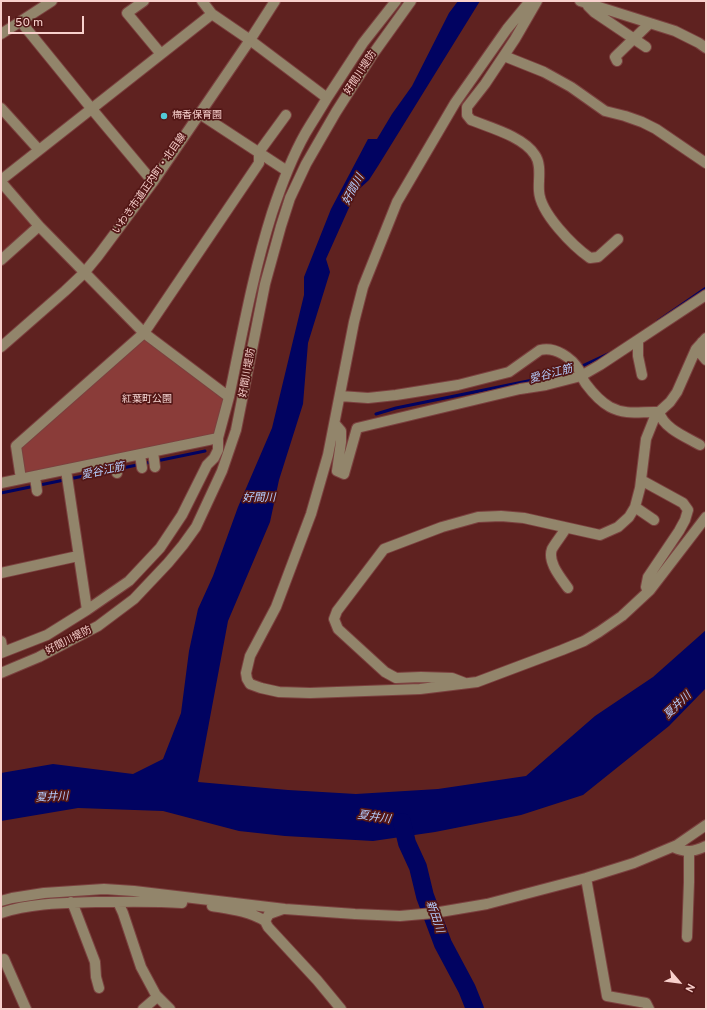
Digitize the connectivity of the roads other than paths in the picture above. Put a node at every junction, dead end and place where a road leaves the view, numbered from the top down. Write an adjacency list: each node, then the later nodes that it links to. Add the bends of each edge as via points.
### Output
1 (52, 1): 11 (street)
2 (144, 1): 18 (street, via 127,13)
3 (202, 1): 10 (street)
4 (275, 1): 15 (street, いわき市道正内町・北目線)
5 (396, 1): 21 (street, via 363,43)
6 (411, 1): 73 (street, 好間川堤防, via 336,112 290,198 268,272 236,430 222,471 196,527 168,563 134,599 98,626 39,657)
7 (530, 1): 44 (street, via 455,103 397,202 363,287)
8 (537, 1): 19 (street)
9 (583, 2): 12 (street); 14 (street)
10 (212, 14): 15 (street); 18 (street)
11 (21, 22): 13 (street); 23 (street)
12 (650, 23): 14 (street); 16 (street, via 675,31)
13 (1, 34)
14 (635, 39): 17 (street); 20 (street, via 615,58)
15 (250, 40): 21 (street); 24 (street, いわき市道正内町・北目線)
16 (705, 46)
17 (646, 47)
18 (161, 54): 23 (street)
19 (504, 56): 28 (street, via 544,72 605,111 631,118 656,129); 33 (street, via 467,107 467,114 472,120 519,140 530,148 536,156 540,173 539,192 544,208 550,218 590,258 598,257)
20 (617, 61)
21 (327, 98): 29 (street, via 304,135)
22 (1, 108): 26 (street)
23 (91, 108): 26 (street); 31 (street)
24 (200, 114): 27 (street); 31 (street, いわき市道正内町・北目線)
25 (286, 115): 27 (street)
26 (39, 150): 30 (street)
27 (259, 152): 29 (street); 37 (street, via 259,163)
28 (706, 163)
29 (287, 172): 45 (street, via 267,230 252,288)
30 (1, 181): 32 (street)
31 (153, 182): 35 (street, いわき市道正内町・北目線)
32 (39, 226): 34 (street); 35 (street)
33 (618, 239)
34 (1, 260)
35 (84, 273): 37 (street); 40 (street, いわき市道正内町・北目線)
36 (706, 295): 39 (street)
37 (144, 333): 45 (street); 58 (street, via 16,446)
38 (704, 340): 41 (street, via 701,354); 46 (street, via 696,349 677,392)
39 (638, 341): 42 (street); 43 (street)
40 (1, 347)
41 (706, 360)
42 (642, 375)
43 (581, 376): 44 (street, via 576,365 564,355 545,349 510,372 458,385 379,397); 46 (street, via 599,398 615,409 622,412); 47 (street, via 546,385 520,388 357,428 344,474 337,472 341,431)
44 (340, 396): 47 (street)
45 (229, 397): 48 (street)
46 (658, 412): 49 (street, via 667,425); 59 (street, via 646,438)
47 (335, 424): 74 (street, via 320,487 302,540 276,607 250,656 247,679 250,684 279,692 310,693 420,690)
48 (218, 438): 50 (street); 70 (street, via 218,450 214,458 207,465 182,515 160,548 129,581)
49 (700, 445)
50 (153, 452): 51 (street); 53 (street)
51 (140, 455): 52 (street); 54 (street)
52 (116, 460): 55 (street); 57 (street)
53 (155, 467)
54 (142, 468)
55 (117, 473)
56 (35, 477): 57 (street); 58 (street); 61 (street)
57 (66, 477): 66 (street)
58 (21, 479): 60 (street)
59 (641, 480): 62 (street); 69 (street, via 683,503 688,510 679,532 651,571)
60 (1, 483)
61 (36, 491)
62 (635, 507): 64 (street); 65 (street, via 618,527 600,535)
63 (706, 517): 69 (street)
64 (654, 520)
65 (566, 528): 68 (street, via 551,556 554,567); 74 (street, via 524,518 491,516 442,527 384,549 337,610 334,619 338,629 385,672 396,678 452,678)
66 (78, 556): 67 (street); 70 (street)
67 (1, 573)
68 (568, 588)
69 (648, 592): 74 (street, via 622,616 584,641 477,682)
70 (87, 610): 72 (street, via 47,635)
71 (1, 641): 72 (street)
72 (2, 653)
73 (1, 673)
74 (465, 683)
75 (706, 825): 77 (street)
76 (706, 846): 78 (street)
77 (673, 847): 78 (street); 79 (street)
78 (689, 852): 86 (street)
79 (586, 878): 83 (street, via 487,904 434,913 400,916); 94 (street, via 608,996 646,1003)
80 (1, 901): 83 (street, via 44,893 104,889)
81 (71, 902): 82 (street); 84 (street, via 26,906); 88 (street, via 95,962)
82 (118, 902): 85 (street, via 176,903 220,908 248,913); 89 (street, via 141,967)
83 (285, 909): 85 (street, via 270,914)
84 (1, 913)
85 (265, 921): 93 (street)
86 (687, 937)
87 (1, 960): 90 (street, via 4,959)
88 (99, 988)
89 (157, 997): 91 (street); 92 (street)
90 (26, 1009)
91 (143, 1009)
92 (170, 1009)
93 (340, 1009)
94 (649, 1009)

